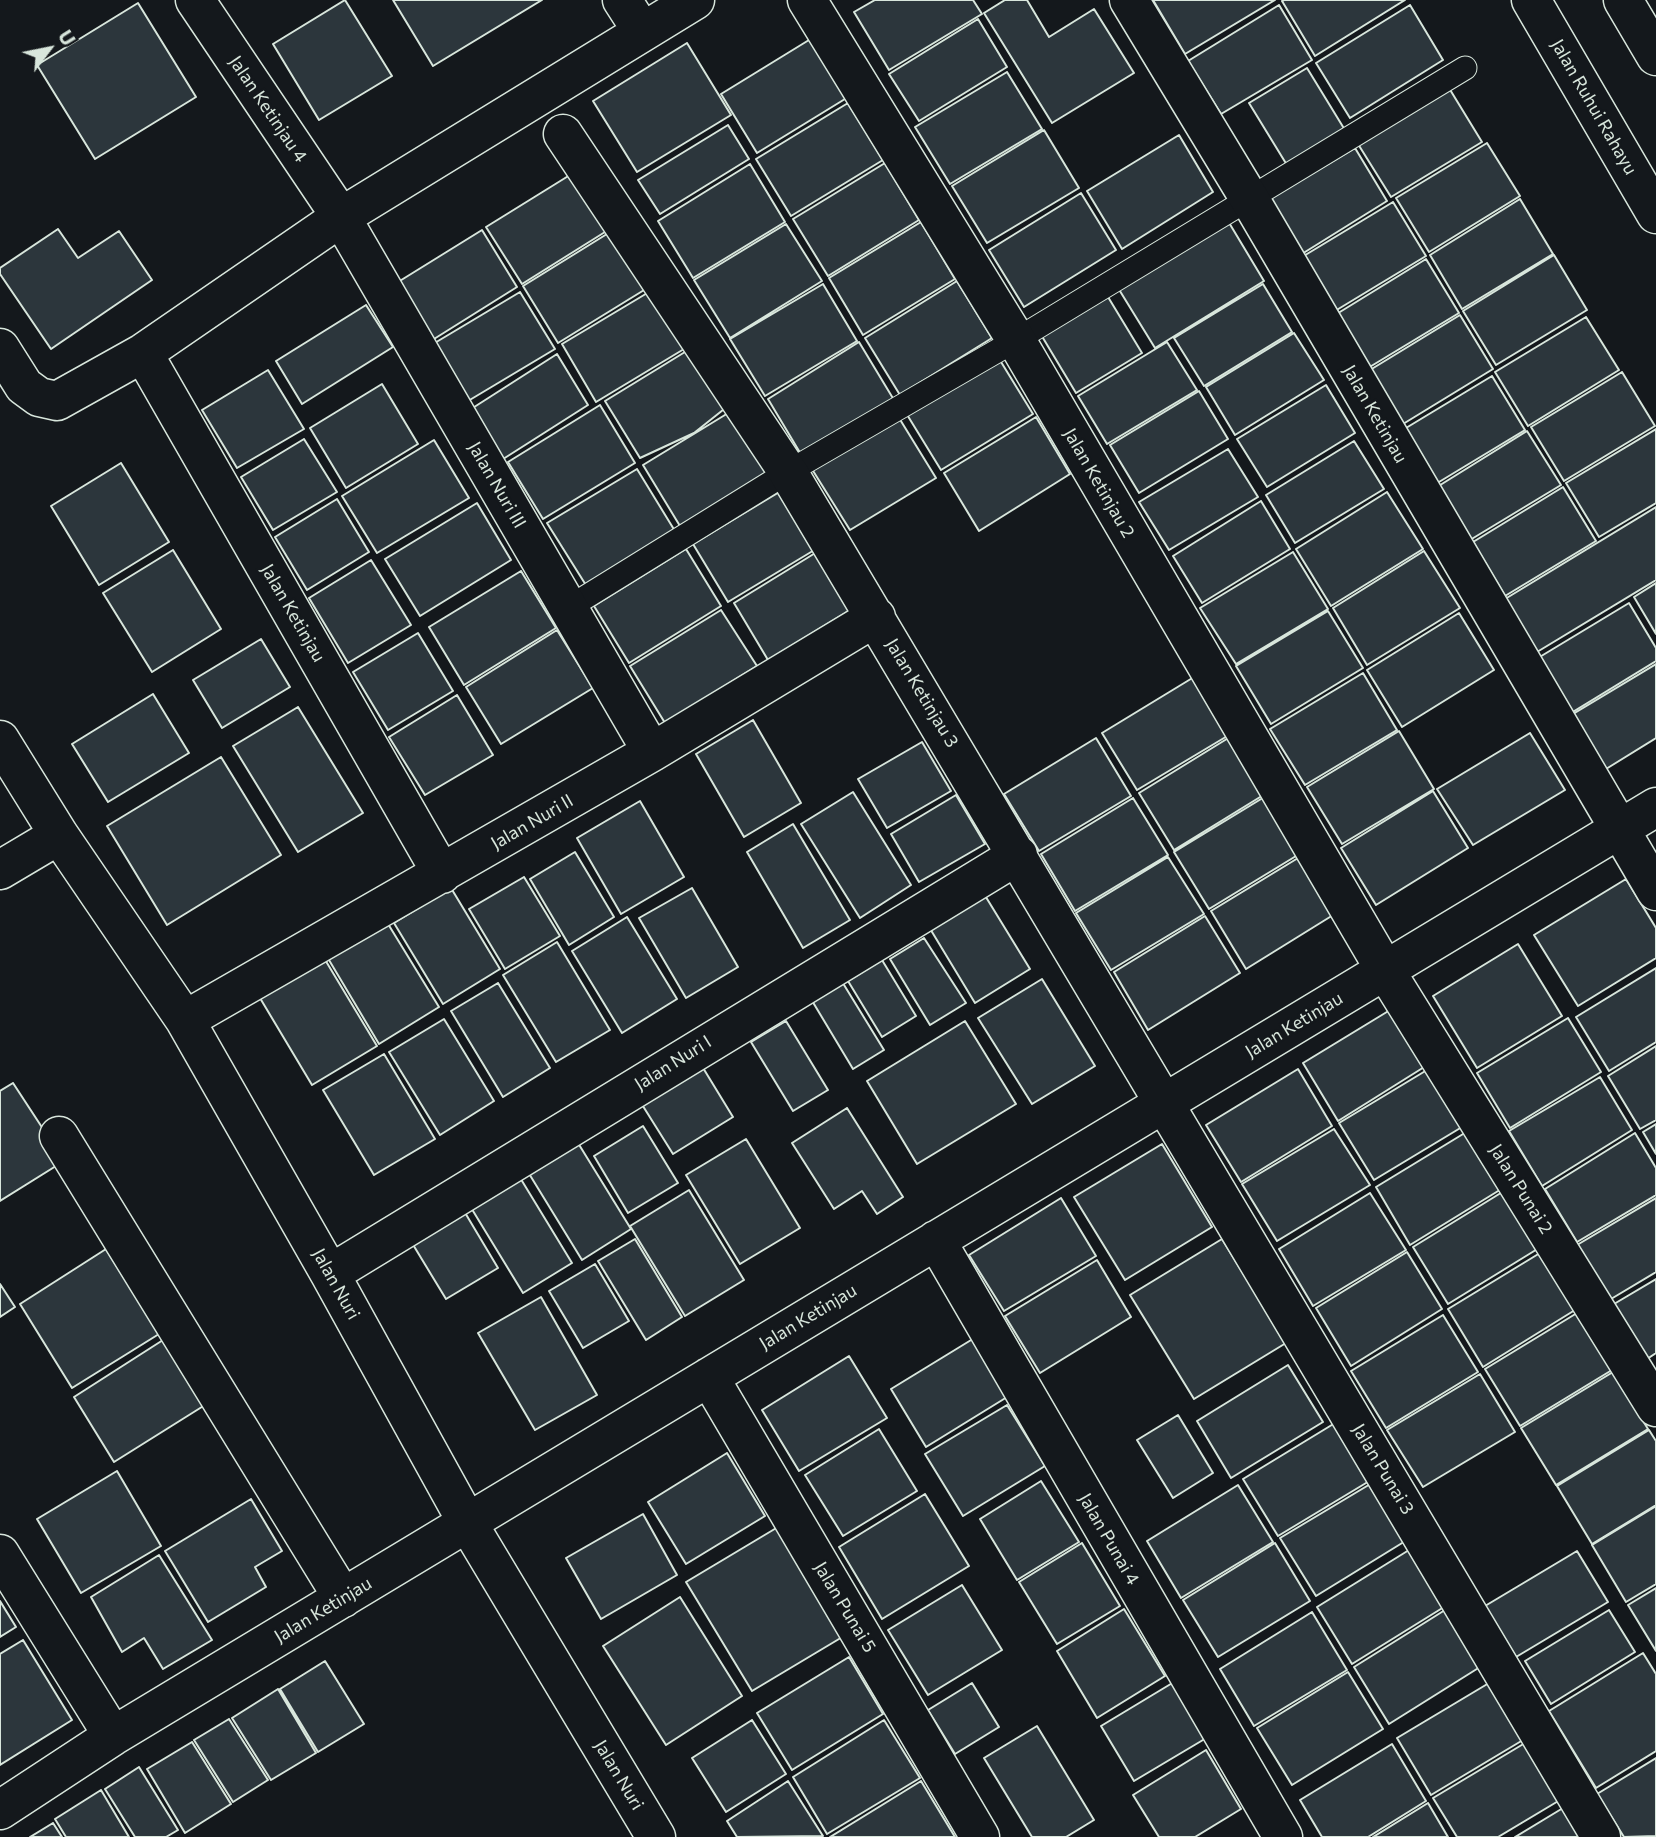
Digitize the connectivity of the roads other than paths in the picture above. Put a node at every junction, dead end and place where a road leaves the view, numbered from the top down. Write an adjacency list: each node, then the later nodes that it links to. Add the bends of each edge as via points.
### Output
1 (195, 0): 13 (street, Jalan Ketinjau 4)
2 (695, 0): 7 (street)
3 (807, 0): 14 (street, Jalan Ketinjau 2)
4 (1129, 0): 11 (street, Jalan Ketinjau)
5 (1531, 0): 12 (street, Jalan Ruhui Rahayu)
6 (1623, 0): 8 (street)
7 (632, 16): 13 (street)
8 (1656, 56)
9 (1465, 68): 11 (lane)
10 (564, 134): 17 (street, Jalan Ketinjau 3)
11 (1249, 198): 14 (lane); 23 (street, Jalan Ketinjau)
12 (1656, 214)
13 (341, 217): 16 (street); 18 (street, Jalan Nuri III)
14 (1016, 340): 17 (lane); 29 (street, Jalan Ketinjau 2)
15 (0, 348): 16 (street, via 24,386 39,397 57,401)
16 (143, 353): 27 (street, Jalan Ketinjau)
17 (788, 472): 18 (lane); 19 (street, Jalan Ketinjau 3)
18 (568, 608): 21 (street, Jalan Nuri III)
19 (876, 617): 21 (street, Jalan Nuri II); 25 (street, Jalan Ketinjau 3)
20 (0, 740): 24 (street, Jalan Nuri)
21 (652, 752): 27 (street, Jalan Nuri II)
22 (1656, 807): 23 (street, Jalan Ketinjau)
23 (1619, 829): 28 (street); 29 (street, Jalan Ketinjau)
24 (59, 835): 26 (street); 30 (street, Jalan Nuri)
25 (1018, 855): 31 (street, Jalan Ketinjau 3); 34 (street, Jalan Nuri I)
26 (0, 870)
27 (442, 874): 30 (street, Jalan Nuri II)
28 (1656, 891)
29 (1385, 970): 31 (street, Jalan Ketinjau); 36 (street, Jalan Punai 2)
30 (185, 1020): 34 (street, Jalan Nuri)
31 (1165, 1102): 33 (street, Jalan Ketinjau); 45 (street, Jalan Punai 3)
32 (59, 1136): 39 (street)
33 (936, 1240): 35 (street, Jalan Ketinjau); 44 (street, Jalan Punai 4)
34 (330, 1274): 37 (street, Jalan Nuri)
35 (709, 1377): 37 (street, Jalan Ketinjau); 43 (street, Jalan Punai 5)
36 (1656, 1407)
37 (467, 1522): 39 (street, Jalan Ketinjau); 42 (street, Jalan Nuri)
38 (0, 1554): 40 (street)
39 (343, 1598): 40 (street, Jalan Ketinjau)
40 (113, 1736): 41 (street, Jalan Ketinjau)
41 (0, 1810)
42 (656, 1837)
43 (981, 1837)
44 (1283, 1837)
45 (1601, 1837)

